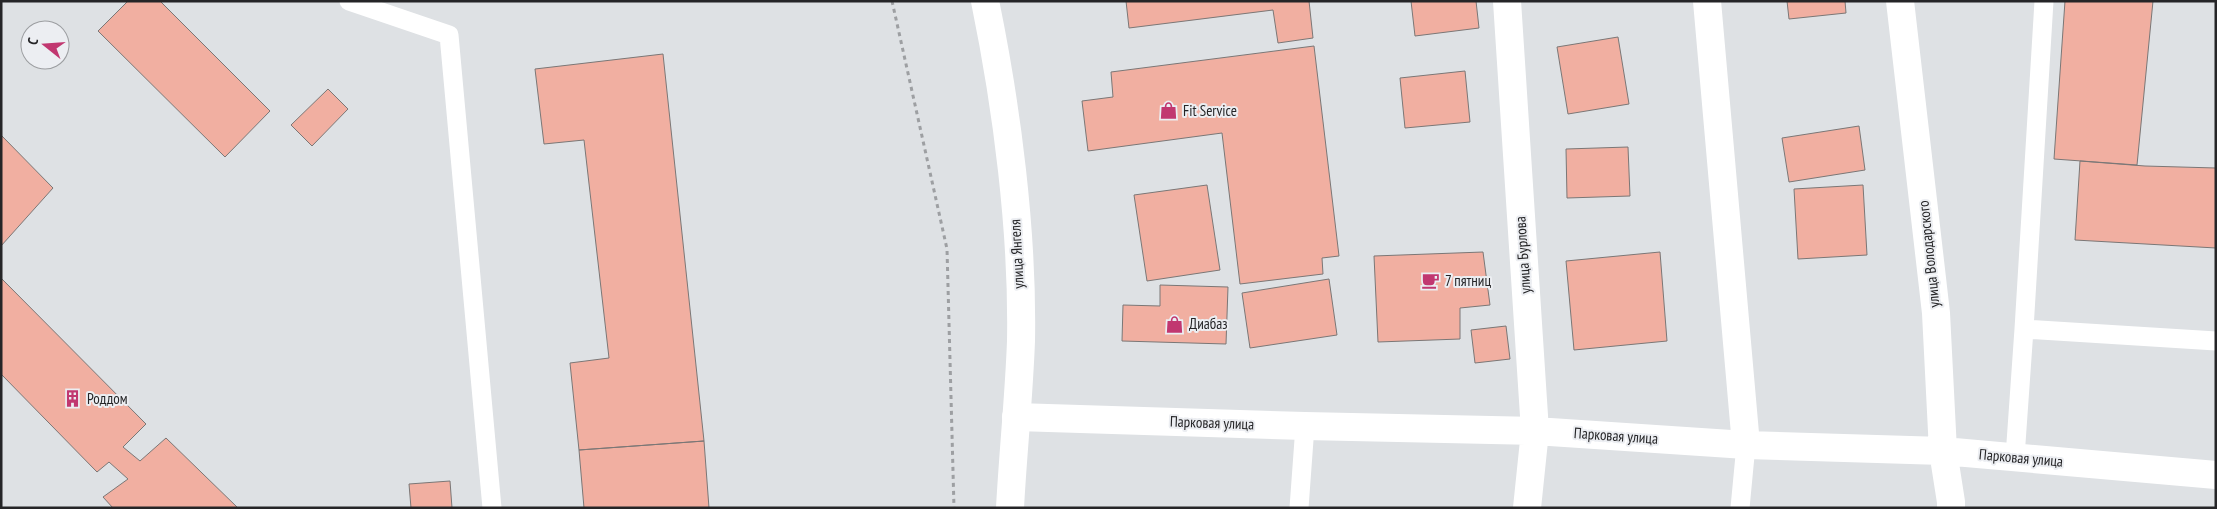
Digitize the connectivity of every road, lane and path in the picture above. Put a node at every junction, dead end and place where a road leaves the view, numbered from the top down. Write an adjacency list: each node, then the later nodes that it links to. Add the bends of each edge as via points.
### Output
1 (349, 1): 17 (lane, via 450,34)
2 (892, 1): 18 (path, via 947,250)
3 (984, 1): 10 (street, улица Янгеля, via 1007,139 1019,251 1020,341)
4 (1507, 1): 12 (street, улица Бурлова)
5 (1707, 1): 13 (street)
6 (1900, 1): 14 (street, улица Володарского, via 1936,313)
7 (2044, 1): 8 (lane)
8 (2024, 328): 9 (lane); 15 (lane)
9 (2216, 341)
10 (1016, 417): 11 (street, Парковая улица); 19 (street, улица Янгеля)
11 (1305, 426): 12 (street, Парковая улица); 20 (lane)
12 (1535, 431): 13 (street, Парковая улица); 21 (street, улица Бурлова)
13 (1746, 445): 14 (street, Парковая улица); 22 (lane)
14 (1943, 451): 15 (street, Парковая улица); 23 (street, улица Володарского)
15 (2015, 457): 16 (street, Парковая улица)
16 (2216, 475)
17 (492, 508)
18 (954, 508)
19 (1010, 508)
20 (1299, 508)
21 (1527, 508)
22 (1740, 508)
23 (1950, 508)

